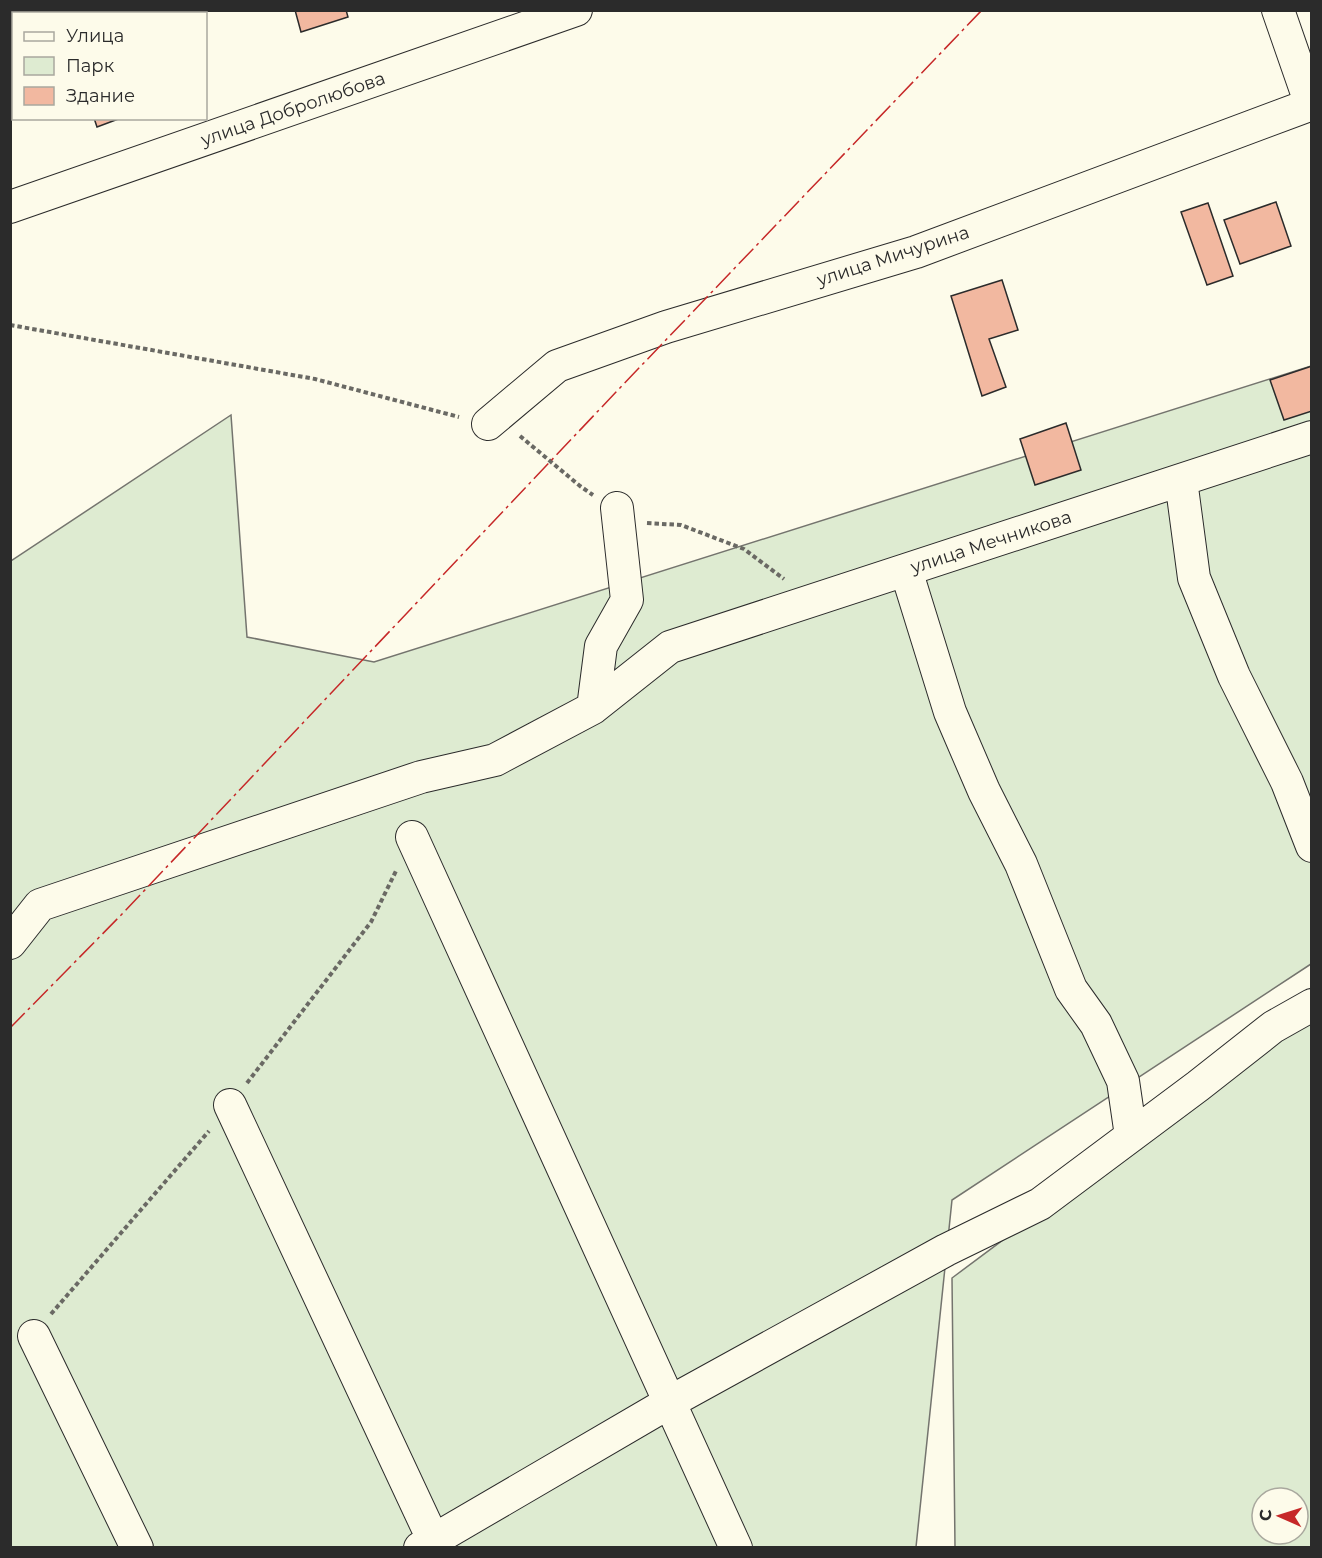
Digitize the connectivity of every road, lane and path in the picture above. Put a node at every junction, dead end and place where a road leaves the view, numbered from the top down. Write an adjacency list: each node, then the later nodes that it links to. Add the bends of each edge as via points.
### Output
1 (576, 10): 4 (street, улица Добролюбова)
2 (1278, 10): 3 (street)
3 (1311, 104): 6 (street, улица Мичурина, via 916,252 666,327 557,366)
4 (10, 207)
5 (10, 325): 6 (path, via 315,379)
6 (488, 424): 9 (path, via 512,429 580,486)
7 (1311, 437): 8 (street, улица Мечникова)
8 (1181, 480): 10 (street, улица Мечникова); 14 (street, via 1194,578 1234,676 1287,783)
9 (617, 508): 11 (path, via 641,523 681,525 744,549 782,578); 12 (street, via 627,600 601,646)
10 (906, 570): 11 (street, улица Мечникова); 18 (street, via 950,712 1021,864 1071,989 1096,1024 1123,1081)
11 (803, 604): 12 (street, улица Мечникова, via 670,647)
12 (593, 708): 15 (street, via 495,760 421,777 40,905)
13 (412, 837): 20 (street)
14 (1311, 846)
15 (10, 943)
16 (1311, 1005): 18 (street, via 1272,1027)
17 (230, 1105): 21 (street)
18 (1131, 1136): 20 (street, via 1040,1204 946,1250)
19 (34, 1335): 22 (street)
20 (670, 1402): 21 (street); 23 (street)
21 (430, 1545)
22 (137, 1548)
23 (736, 1548)

